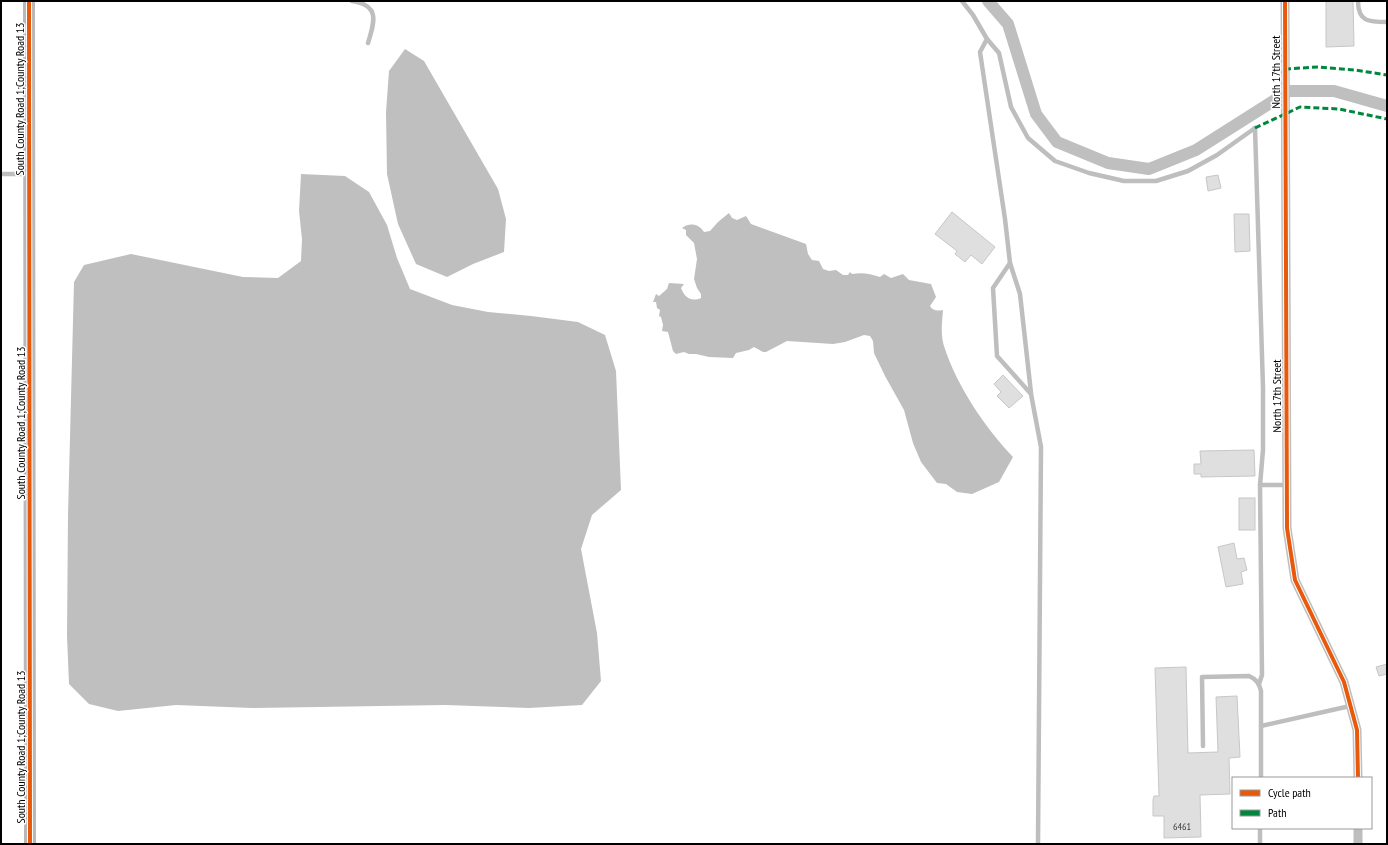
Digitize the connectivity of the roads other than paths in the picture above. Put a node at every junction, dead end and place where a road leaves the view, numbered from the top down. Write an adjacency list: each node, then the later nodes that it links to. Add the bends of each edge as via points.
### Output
1 (29, 1): 10 (street, South County Road 1;County Road 13)
2 (352, 1): 8 (lane, via 365,4 372,10 374,23)
3 (962, 1): 7 (lane)
4 (1285, 1): 14 (street, North 17th Street)
5 (1358, 1): 6 (lane, via 1358,10 1362,18 1371,22)
6 (1387, 22)
7 (987, 39): 11 (lane, via 980,52); 13 (lane, via 999,53 1011,107 1028,138 1054,161 1089,173 1124,181 1156,181 1188,171 1217,155 1255,128 1263,388)
8 (368, 43)
9 (1, 174): 10 (lane)
10 (29, 174): 23 (street, South County Road 1;County Road 13)
11 (1010, 263): 12 (lane, via 1020,294); 12 (lane, via 993,288 997,356)
12 (1031, 394): 24 (lane, via 1041,447)
13 (1260, 485): 14 (lane); 15 (lane, via 1262,675)
14 (1287, 485): 16 (street, North 17th Street, via 1287,528 1295,580 1344,682)
15 (1259, 684): 17 (lane); 18 (lane, via 1249,676 1202,677)
16 (1350, 706): 17 (lane); 20 (street, North 17th Street, via 1357,730)
17 (1261, 726): 19 (lane)
18 (1203, 746)
19 (1261, 777)
20 (1358, 777)
21 (1260, 829): 25 (lane)
22 (1358, 829): 26 (street)
23 (30, 844)
24 (1038, 844)
25 (1260, 844)
26 (1358, 844)

